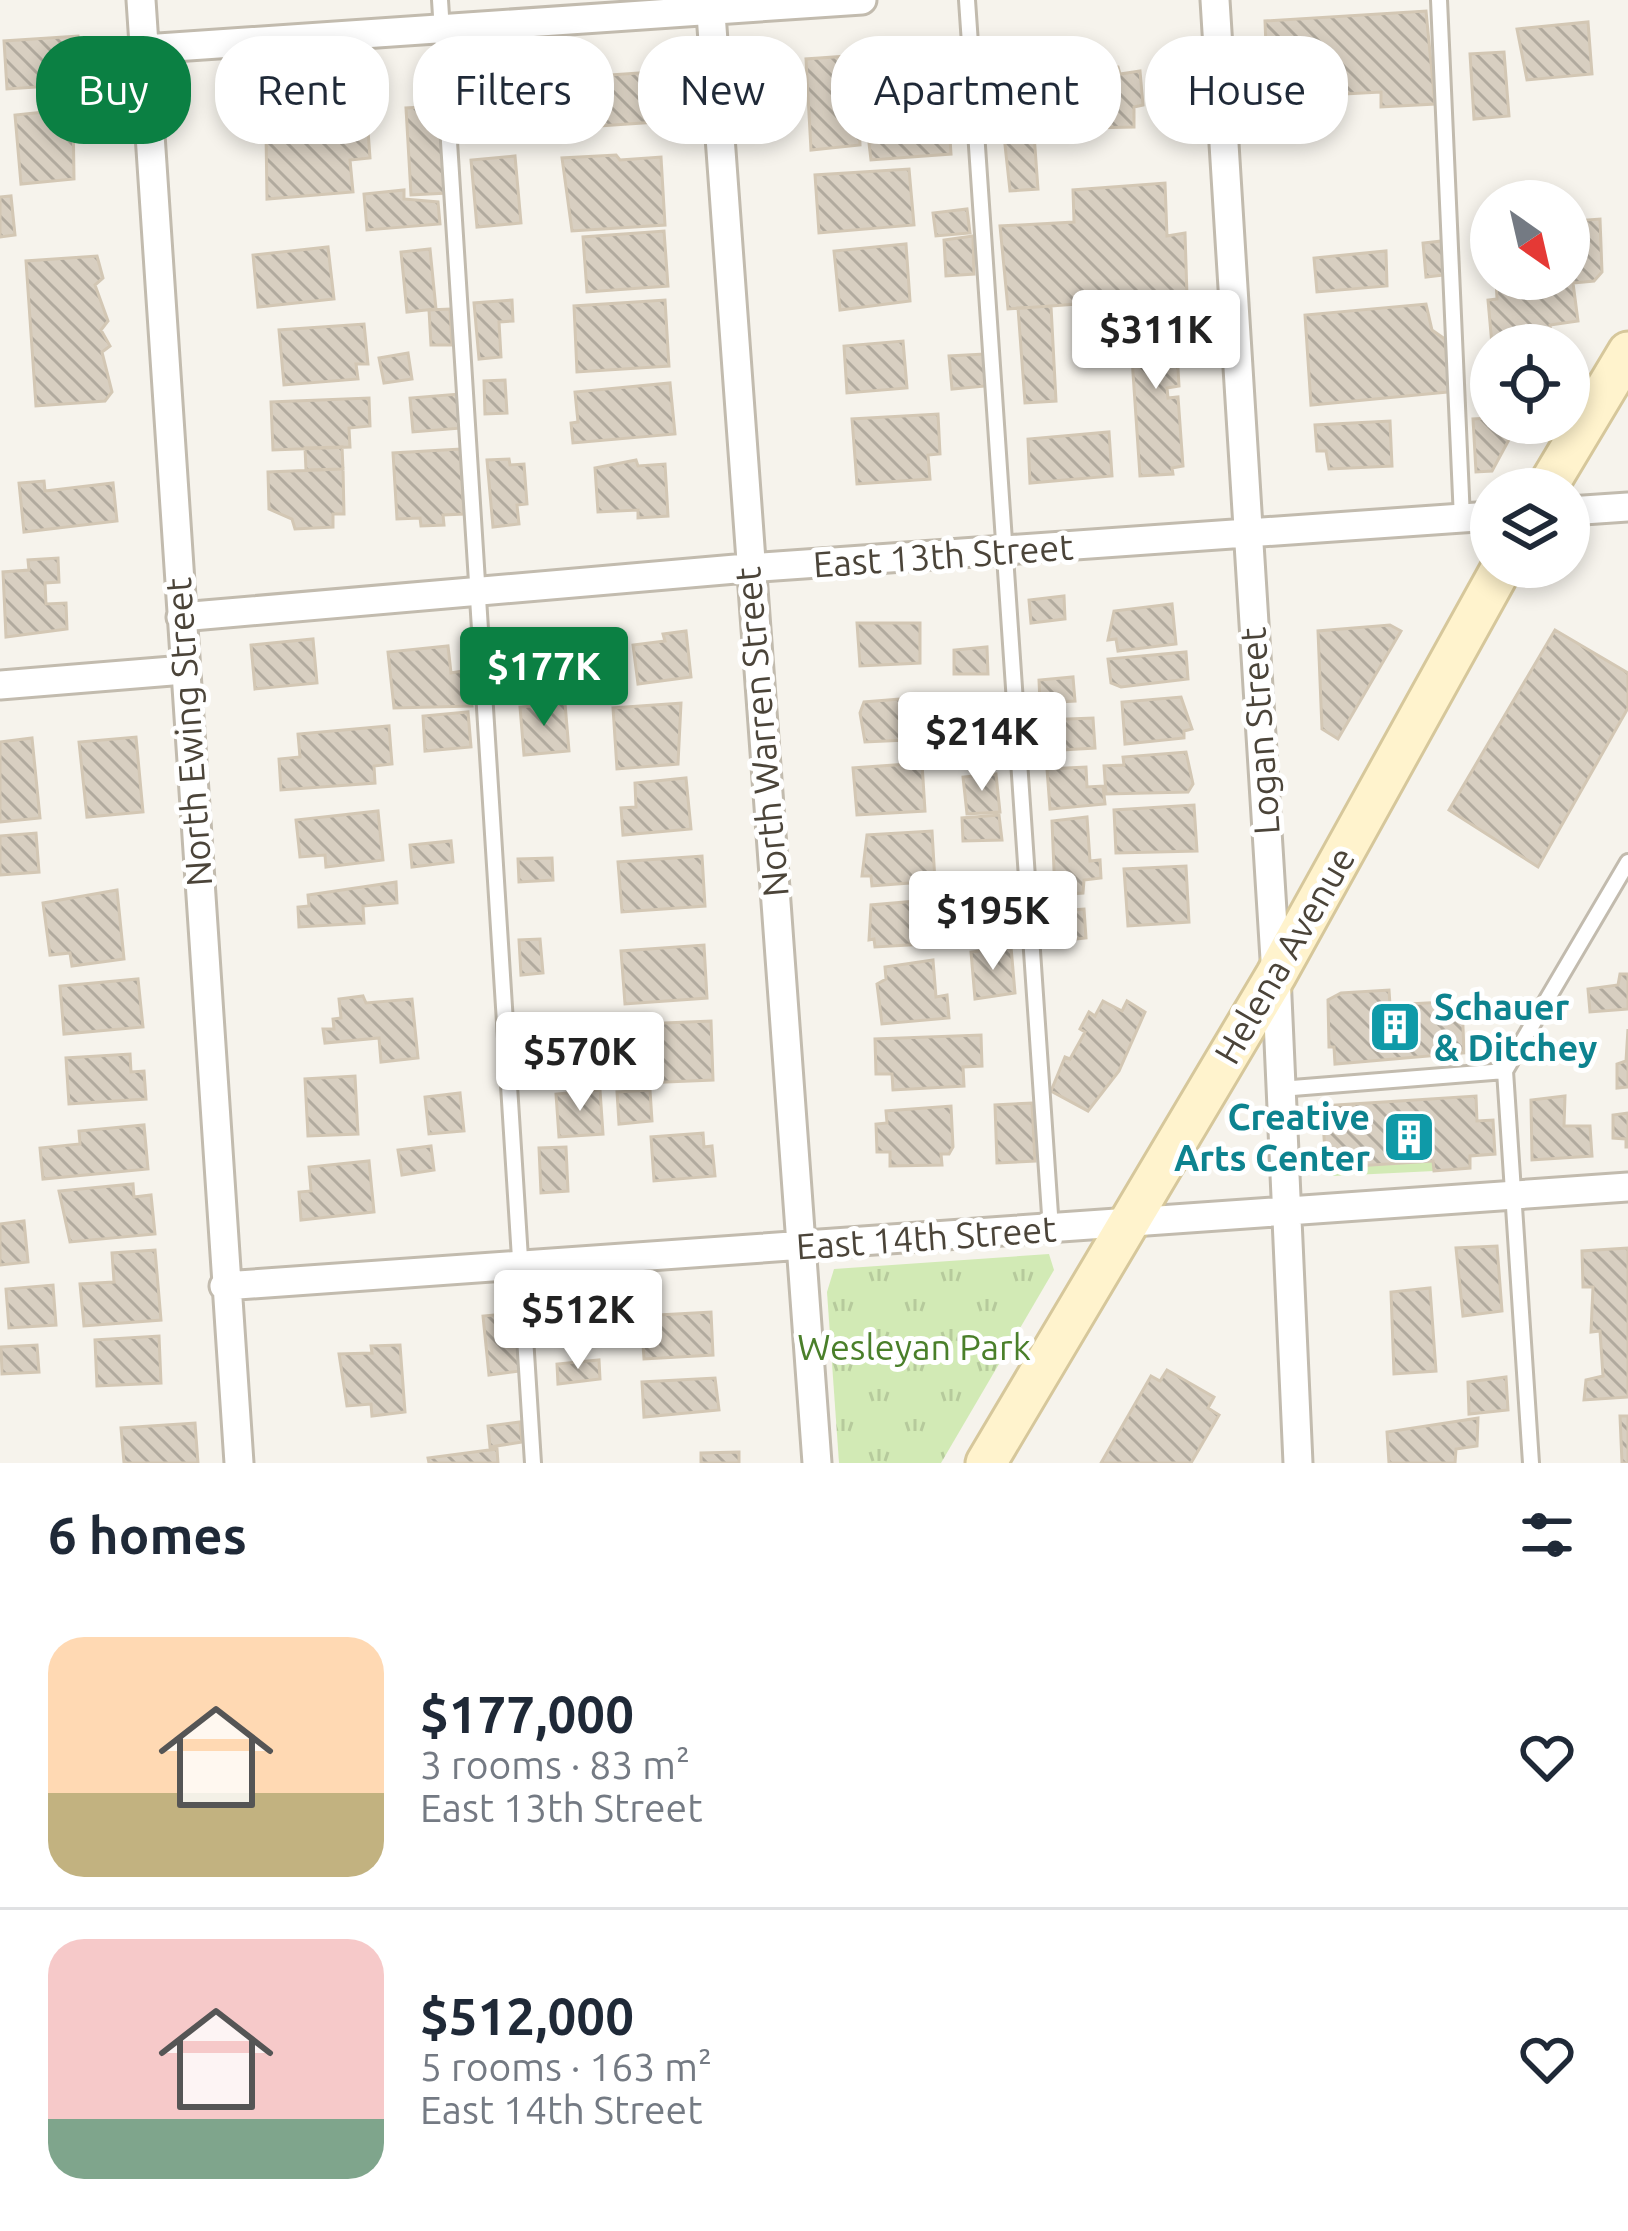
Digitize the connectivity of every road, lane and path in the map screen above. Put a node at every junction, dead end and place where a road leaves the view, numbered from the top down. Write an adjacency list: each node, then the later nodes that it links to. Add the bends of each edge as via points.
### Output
1 (140, 0): 9 (street, North Ewing Street)
2 (440, 0): 8 (lane)
3 (862, 0): 7 (street)
4 (967, 0): 19 (lane)
5 (1215, 0): 18 (street, Logan Street)
6 (1439, 0): 17 (lane)
7 (710, 5): 8 (street); 20 (street, North Warren Street)
8 (442, 29): 10 (street); 22 (lane)
9 (143, 36)
10 (191, 46)
11 (150, 144): 23 (street, North Ewing Street)
12 (1628, 352): 13 (main road)
13 (1559, 468)
14 (1628, 507): 15 (street)
15 (1590, 510)
16 (1470, 518): 17 (street, East 13th Street)
17 (1462, 519): 18 (street, East 13th Street)
18 (1245, 535): 19 (street, East 13th Street); 27 (street, Logan Street)
19 (1004, 551): 20 (street, East 13th Street); 34 (lane)
20 (747, 568): 22 (street, East 13th Street); 35 (street, North Warren Street)
21 (1490, 588): 27 (main road, Helena Avenue)
22 (476, 592): 23 (street, East 13th Street); 36 (lane)
23 (181, 617): 24 (street, North Ewing Street)
24 (184, 670): 25 (street); 37 (street, North Ewing Street)
25 (0, 685)
26 (1628, 862): 28 (lane)
27 (1276, 975): 29 (street, Logan Street); 33 (main road, Helena Avenue)
28 (1505, 1071): 29 (lane); 31 (lane)
29 (1280, 1088): 32 (street, Logan Street)
30 (1628, 1187): 31 (street, East 14th Street)
31 (1514, 1195): 32 (street, East 14th Street); 43 (lane)
32 (1284, 1210): 33 (street, East 14th Street); 42 (street, Logan Street)
33 (1124, 1224): 34 (street, East 14th Street); 41 (main road, Helena Avenue)
34 (1051, 1229): 35 (street, East 14th Street)
35 (802, 1245): 36 (street, East 14th Street); 40 (street, North Warren Street)
36 (517, 1265): 37 (street, East 14th Street); 39 (lane)
37 (224, 1286): 38 (street, North Ewing Street)
38 (239, 1463)
39 (532, 1463)
40 (817, 1463)
41 (986, 1463)
42 (1298, 1463)
43 (1531, 1463)

